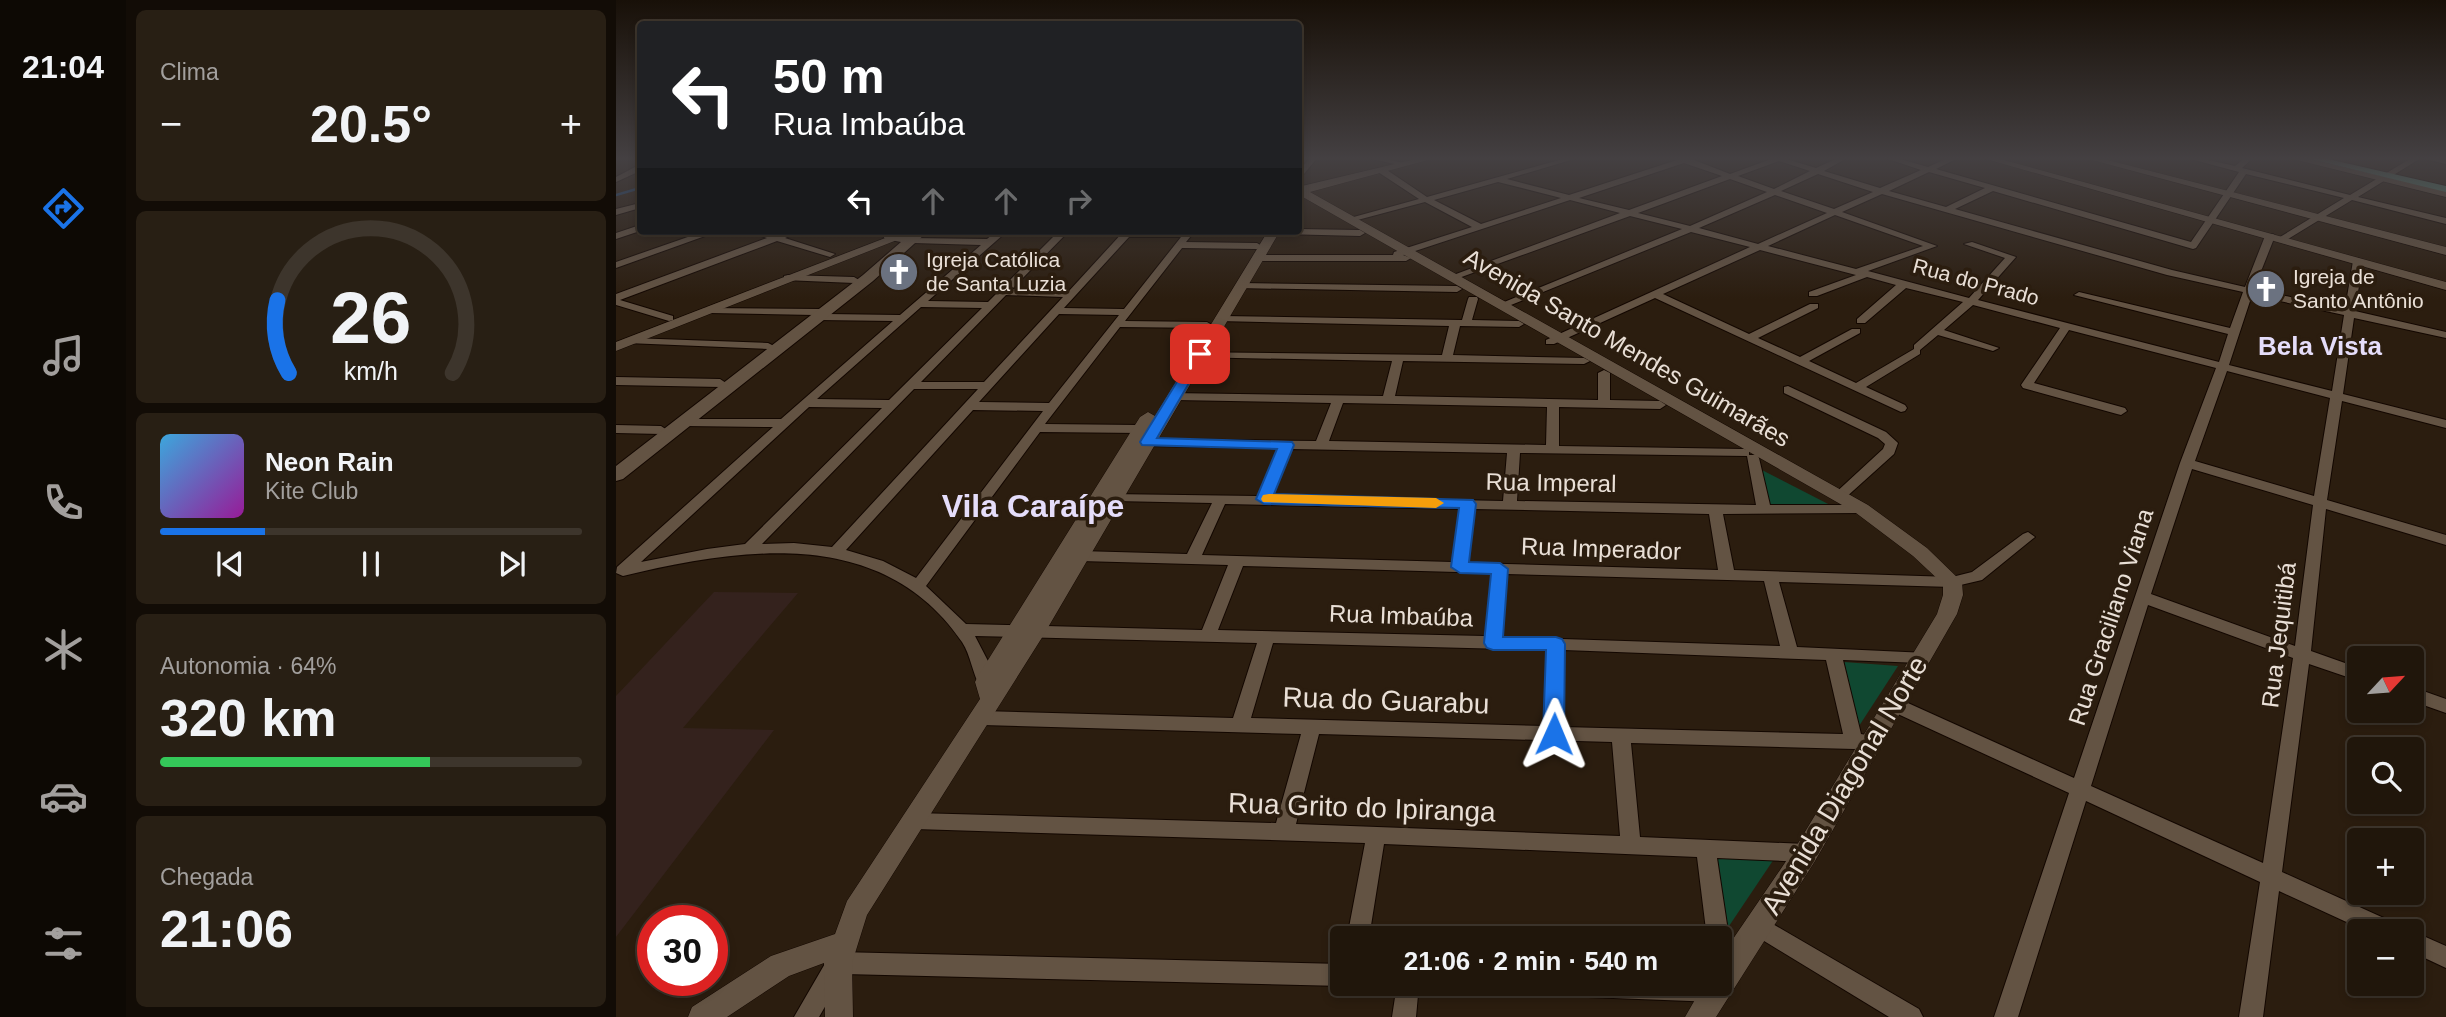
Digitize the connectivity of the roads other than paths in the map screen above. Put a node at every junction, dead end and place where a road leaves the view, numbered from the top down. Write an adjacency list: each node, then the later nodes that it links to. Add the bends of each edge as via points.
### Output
1 (1320, 204): 32 (street, Avenida Santo Mendes Guimarães)
2 (1325, 204): 26 (street, Avenida Santo Mendes Guimarães)
3 (1406, 204): 26 (street)
4 (1436, 204): 28 (street)
5 (1551, 204): 28 (street)
6 (1597, 204): 22 (street, Rua do Prado)
7 (1649, 204): 22 (street)
8 (1748, 204): 30 (street)
9 (1813, 204): 23 (street)
10 (1851, 204): 23 (street)
11 (1927, 204): 20 (street)
12 (1958, 204): 20 (street)
13 (2053, 204): 25 (street, via 2193,246)
14 (2158, 204): 25 (street)
15 (2222, 204): 25 (street)
16 (2270, 204): 24 (street)
17 (2340, 204): 24 (street)
18 (2378, 204): 27 (street)
19 (637, 207): 21 (street)
20 (1947, 210): 66 (street)
21 (616, 212)
22 (1628, 212): 30 (street, Rua do Prado); 62 (street)
23 (1835, 212): 52 (street); 59 (street, via 1932,246)
24 (2318, 217): 47 (street); 53 (street)
25 (2211, 219): 47 (street)
26 (1353, 220): 56 (street, Avenida Santo Mendes Guimarães)
27 (2446, 221)
28 (1480, 227): 56 (street)
29 (637, 229): 45 (street)
30 (1692, 229): 52 (street, Rua do Prado); 76 (street)
31 (1302, 232): 32 (street)
32 (1360, 233): 56 (street, Avenida Santo Mendes Guimarães)
33 (702, 235): 58 (street)
34 (767, 235): 48 (street)
35 (785, 235): 48 (street)
36 (890, 235): 55 (street)
37 (891, 235): 60 (street)
38 (893, 235): 61 (main road, via 889,253)
39 (999, 235): 49 (street)
40 (1061, 235): 67 (street)
41 (1125, 235): 68 (street)
42 (1187, 235): 51 (street)
43 (1264, 235): 54 (street)
44 (1271, 235): 54 (street)
45 (616, 236)
46 (918, 236): 49 (street); 80 (main road)
47 (2277, 237): 57 (street); 66 (street, Rua Graciliano Viana)
48 (777, 238): 55 (street); 72 (street)
49 (990, 242): 74 (street)
50 (1969, 244): 73 (street, via 2011,257)
51 (1179, 245): 54 (street); 79 (street)
52 (1762, 246): 59 (street, Rua do Prado); 69 (street)
53 (2446, 251)
54 (1258, 252): 56 (street); 64 (street); 84 (street)
55 (830, 254): 82 (street)
56 (1405, 255): 62 (street, Avenida Santo Mendes Guimarães)
57 (2358, 261): 65 (street); 81 (street, Rua Jequitibá)
58 (616, 265)
59 (1863, 272): 63 (street, Rua do Prado); 92 (street)
60 (788, 278): 61 (street); 77 (street)
61 (854, 279): 80 (main road)
62 (1455, 283): 64 (street); 71 (street, Avenida Santo Mendes Guimarães); 76 (street, Avenida Santo Mendes Guimarães)
63 (1905, 283): 73 (street, Rua do Prado); 103 (street, via 1858,326)
64 (1241, 286): 84 (street)
65 (2446, 286)
66 (2247, 291): 81 (street); 90 (street, Rua Graciliano Viana)
67 (1003, 292): 68 (street); 75 (street)
68 (1071, 294): 78 (street)
69 (1656, 295): 92 (street); 94 (street)
70 (2079, 295): 90 (street)
71 (1474, 299): 85 (street); 87 (street, Avenida Santo Mendes Guimarães)
72 (616, 300): 82 (street)
73 (1972, 300): 88 (street, Rua do Prado); 89 (street)
74 (920, 304): 75 (street); 83 (street)
75 (989, 305): 108 (street)
76 (1502, 305): 94 (street, Avenida Santo Mendes Guimarães)
77 (709, 310): 80 (street); 95 (street)
78 (1057, 311): 79 (street); 109 (street)
79 (1127, 312): 86 (street)
80 (818, 314): 83 (street); 96 (main road); 125 (main road)
81 (2351, 314): 91 (street); 113 (street, Rua Jequitibá)
82 (669, 318): 93 (street)
83 (903, 318): 116 (street)
84 (1215, 322): 85 (street); 86 (street); 99 (street)
85 (1461, 323): 87 (street); 101 (street)
86 (1117, 324): 122 (street)
87 (1519, 324): 94 (street, Avenida Santo Mendes Guimarães)
88 (2067, 325): 104 (street, Rua do Prado); 124 (street, via 2027,385)
89 (1936, 331): 98 (street); 110 (street, via 1917,350)
90 (2234, 332): 104 (street, Rua Graciliano Viana)
91 (2446, 335)
92 (1750, 338): 103 (street)
93 (616, 339)
94 (1555, 340): 102 (street, Avenida Santo Mendes Guimarães); 146 (street, Avenida Santo Mendes Guimarães)
95 (631, 341): 96 (street); 97 (street)
96 (768, 346): 107 (main road)
97 (616, 347)
98 (1993, 348)
99 (1194, 354): 100 (street); 112 (street); 131 (street)
100 (1398, 359): 101 (street); 115 (street)
101 (1447, 359): 102 (street)
102 (1584, 361): 105 (street, Avenida Santo Mendes Guimarães)
103 (1801, 361): 110 (street)
104 (2223, 366): 113 (street, Rua do Prado); 137 (street, Rua Graciliano Viana)
105 (1604, 373): 119 (street); 121 (street, Avenida Santo Mendes Guimarães)
106 (616, 381): 107 (street)
107 (720, 383): 130 (main road)
108 (909, 385): 109 (street); 118 (street)
109 (988, 386): 120 (street)
110 (1858, 387): 123 (street)
111 (1788, 390): 146 (street, via 1892,443)
112 (1175, 396): 114 (street); 131 (street)
113 (2338, 396): 127 (street, Rua do Prado); 143 (street, Rua Jequitibá)
114 (1338, 400): 115 (street); 133 (street)
115 (1388, 401): 117 (street)
116 (806, 403): 118 (street); 126 (street)
117 (1553, 403): 119 (street); 135 (street)
118 (890, 404): 151 (street)
119 (1604, 404): 121 (street)
120 (971, 405): 122 (street); 152 (street)
121 (1660, 405): 136 (street, Avenida Santo Mendes Guimarães)
122 (1052, 407): 128 (street)
123 (1901, 408)
124 (2121, 411)
125 (684, 422): 126 (street); 139 (main road)
126 (783, 423): 158 (street)
127 (2446, 424)
128 (1037, 428): 131 (street); 162 (street)
129 (616, 429): 130 (street)
130 (661, 430): 138 (main road)
131 (1144, 436): 132 (street); 140 (street); 165 (street)
132 (1286, 445): 133 (street); 142 (street)
133 (1321, 445): 134 (street)
134 (1514, 450): 135 (street); 145 (street)
135 (1552, 450): 136 (street)
136 (1748, 456): 146 (street, Avenida Santo Mendes Guimarães); 148 (street)
137 (2187, 463): 143 (street); 163 (street, Rua Graciliano Viana)
138 (616, 464)
139 (616, 475)
140 (1114, 497): 141 (street, Rua Imperal); 153 (street)
141 (1221, 498): 142 (street, Rua Imperal); 154 (street)
142 (1264, 499): 144 (street, Rua Imperal)
143 (2320, 503): 150 (street); 172 (street, Rua Jequitibá)
144 (1468, 504): 145 (street, Rua Imperal); 156 (street)
145 (1510, 505): 147 (street, Rua Imperal)
146 (1849, 506): 148 (street, Rua Imperal); 161 (street, Avenida Santo Mendes Guimarães, via 1920,552)
147 (1714, 510): 148 (street, Rua Imperal); 159 (street)
148 (1764, 511)
149 (2028, 537): 161 (street, via 1977,576)
150 (2446, 540)
151 (751, 546): 152 (street); 158 (street)
152 (835, 553): 162 (street, via 864,559)
153 (1080, 556): 154 (street, Rua Imperador); 165 (street)
154 (1192, 559): 155 (street, Rua Imperador)
155 (1237, 561): 156 (street, Rua Imperador); 166 (street)
156 (1460, 567): 157 (street, Rua Imperador)
157 (1500, 569): 159 (street, Rua Imperador); 168 (street)
158 (619, 572)
159 (1727, 576): 160 (street, Rua Imperador)
160 (1770, 578): 161 (street, Rua Imperador); 170 (street)
161 (1952, 582): 173 (street, Avenida Diagonal Norte, via 1947,614)
162 (918, 586): 164 (street)
163 (2142, 597): 172 (street); 184 (street, Rua Graciliano Viana)
164 (963, 631): 165 (street, Rua Imbaúba); 176 (street, via 983,664)
165 (1027, 631): 166 (street, Rua Imbaúba); 176 (street)
166 (1209, 635): 167 (street, Rua Imbaúba)
167 (1267, 636): 168 (street, Rua Imbaúba); 179 (street)
168 (1493, 643): 169 (street, Rua Imbaúba)
169 (1556, 644): 170 (street, Rua Imbaúba); 181 (street)
170 (1790, 652): 171 (street, Rua Imbaúba)
171 (1833, 653): 173 (street, Rua Imbaúba); 183 (street)
172 (2302, 655): 174 (street); 191 (street, Rua Jequitibá)
173 (1921, 657): 177 (street, Avenida Diagonal Norte)
174 (2347, 671)
175 (2424, 698): 178 (street)
176 (987, 701): 179 (street, Rua do Guarabu); 185 (street)
177 (1893, 704): 183 (street, Avenida Diagonal Norte); 184 (street)
178 (2446, 706)
179 (1240, 724): 180 (street, Rua do Guarabu)
180 (1312, 726): 181 (street, Rua do Guarabu); 186 (street)
181 (1554, 734): 182 (street, Rua do Guarabu)
182 (1621, 736): 183 (street, Rua do Guarabu); 188 (street)
183 (1863, 742): 190 (street, Avenida Diagonal Norte)
184 (2080, 790): 191 (street); 209 (street, Rua Graciliano Viana)
185 (915, 821): 186 (street, Rua Grito do Ipiranga); 197 (street, via 856,910)
186 (1284, 832): 187 (street, Rua Grito do Ipiranga)
187 (1376, 835): 188 (street, Rua Grito do Ipiranga); 193 (street)
188 (1631, 845): 189 (street, Rua Grito do Ipiranga)
189 (1706, 849): 190 (street, Rua Grito do Ipiranga); 194 (street)
190 (1806, 853): 195 (street, Avenida Diagonal Norte)
191 (2272, 877): 192 (street); 210 (street, Rua Jequitibá)
192 (2363, 919)
193 (1359, 926)
194 (1716, 926)
195 (1759, 926): 199 (street, Avenida Diagonal Norte); 208 (street)
196 (2424, 947): 198 (street)
197 (840, 953): 200 (street); 203 (street, via 781,965); 204 (street); 205 (street)
198 (2446, 957)
199 (1732, 966)
200 (1330, 974)
201 (1407, 996): 206 (street)
202 (1712, 996): 207 (street, Avenida Diagonal Norte)
203 (702, 1017)
204 (806, 1017)
205 (839, 1017)
206 (1404, 1017)
207 (1699, 1017)
208 (1911, 1017)
209 (2006, 1017)
210 (2251, 1017)

